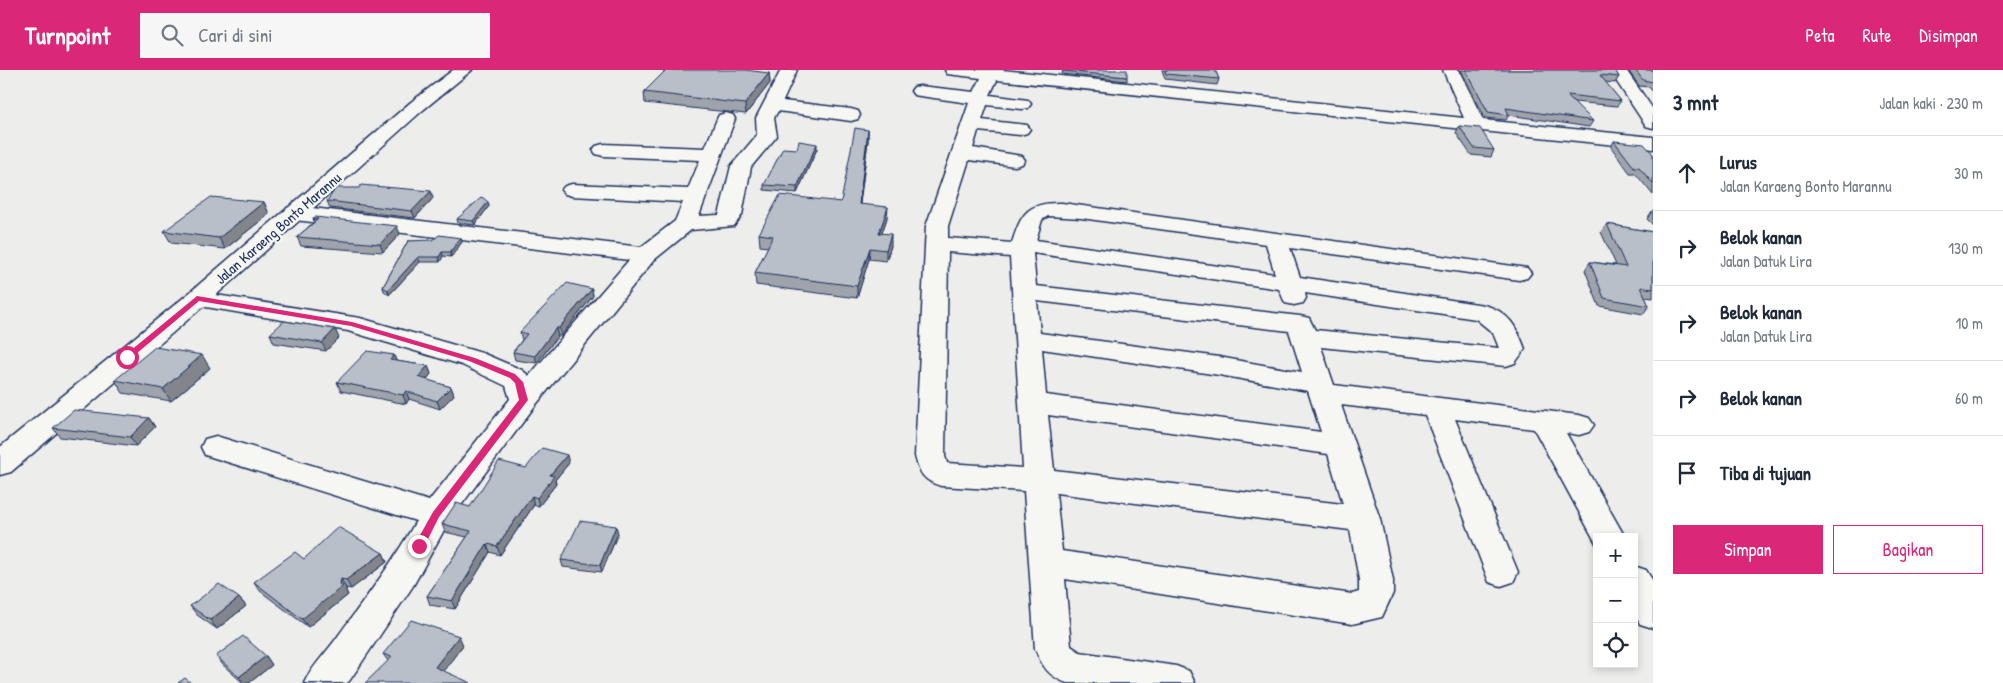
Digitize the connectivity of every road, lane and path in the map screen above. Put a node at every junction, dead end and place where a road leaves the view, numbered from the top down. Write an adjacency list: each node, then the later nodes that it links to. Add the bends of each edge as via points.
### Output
1 (464, 70): 27 (street, Jalan Karaeng Bonto Marannu, via 417,106)
2 (789, 70): 13 (street)
3 (953, 70): 6 (street)
4 (1452, 70): 17 (street)
5 (1618, 70): 9 (street)
6 (991, 74): 7 (street); 11 (street)
7 (1092, 77): 17 (street)
8 (920, 91): 11 (street)
9 (1633, 92): 10 (street); 16 (street)
10 (1653, 95)
11 (980, 98): 12 (street); 18 (street)
12 (1022, 104)
13 (771, 106): 14 (street); 28 (street, via 764,121 767,136 741,166 731,215 726,221)
14 (851, 115)
15 (726, 118): 23 (street)
16 (1653, 122)
17 (1476, 124): 20 (street)
18 (971, 125): 19 (street); 22 (street)
19 (1020, 129)
20 (1653, 142)
21 (603, 150): 23 (street)
22 (962, 153): 24 (street); 30 (street, via 939,214)
23 (712, 154): 26 (street)
24 (1015, 160)
25 (572, 190): 26 (street)
26 (696, 196): 28 (street)
27 (295, 213): 32 (street); 36 (street, Jalan Karaeng Bonto Marannu)
28 (685, 224): 32 (street)
29 (1276, 239): 31 (street, via 1081,211 1051,210 1040,211 1032,218); 33 (street); 34 (street)
30 (937, 244): 31 (street); 48 (street, via 932,469 940,475 962,478)
31 (1022, 248): 34 (street); 35 (street)
32 (646, 255): 40 (street)
33 (1519, 273)
34 (1290, 283): 37 (street); 37 (street, via 1484,313 1505,329 1512,349 1506,357 1500,357)
35 (1024, 292): 37 (street); 38 (street)
36 (197, 299): 40 (street, via 352,324 472,360 512,376 519,382); 47 (street, Jalan Karaeng Bonto Marannu)
37 (1302, 330): 39 (street)
38 (1028, 339): 39 (street, via 1219,366); 41 (street)
39 (1322, 388): 42 (street); 46 (street)
40 (524, 400): 49 (street)
41 (1034, 403): 46 (street); 48 (street)
42 (1436, 408): 43 (street); 53 (street)
43 (1544, 421): 44 (street); 51 (street)
44 (1579, 425)
45 (216, 446): 49 (street)
46 (1339, 446): 50 (street)
47 (0, 464)
48 (1040, 480): 50 (street); 52 (street)
49 (436, 515): 58 (street, via 359,637)
50 (1364, 518): 52 (street, via 1376,593 1369,606 1352,609)
51 (1607, 533)
52 (1047, 563): 59 (street, via 1053,648 1064,664 1081,670)
53 (1501, 572)
54 (1638, 577): 55 (street)
55 (1653, 579)
56 (1638, 587): 57 (street)
57 (1653, 613)
58 (323, 683)
59 (1176, 683)

